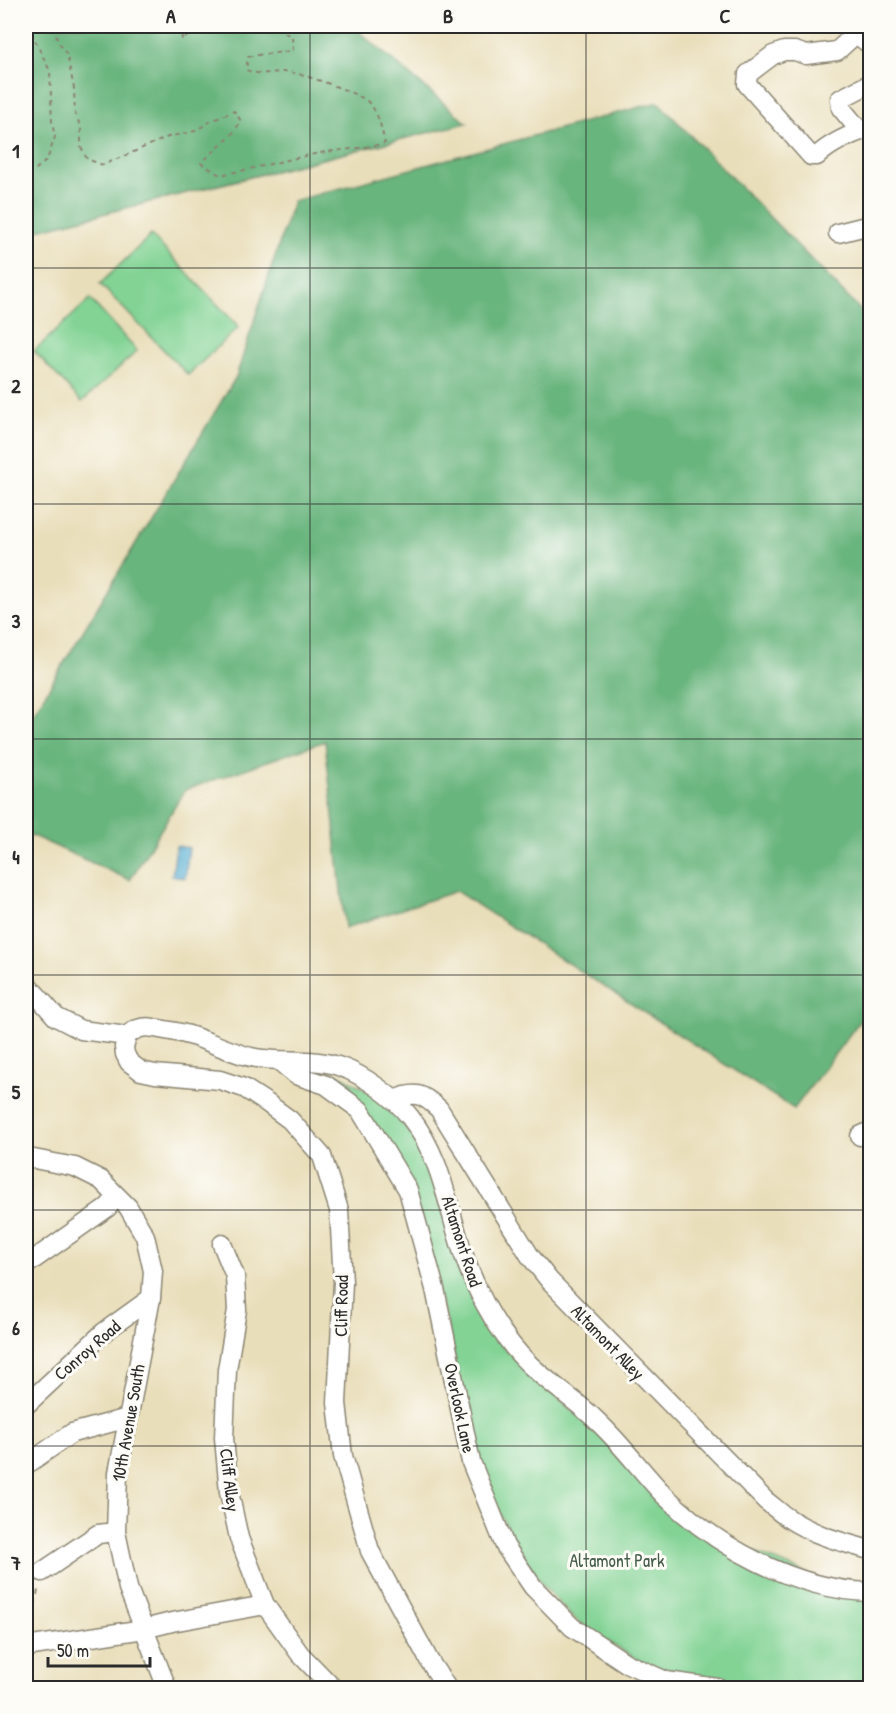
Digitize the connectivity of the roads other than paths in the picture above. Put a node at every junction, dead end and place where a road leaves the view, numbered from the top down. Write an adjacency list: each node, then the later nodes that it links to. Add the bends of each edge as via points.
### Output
1 (860, 33): 3 (street, via 837,51 806,55 784,51 772,55 748,74 747,84 811,156)
2 (869, 84): 3 (street, via 840,99 841,108)
3 (865, 130)
4 (870, 225): 5 (street)
5 (838, 233)
6 (26, 983): 7 (street, Altamont Road, via 56,1017 81,1030)
7 (127, 1036): 8 (street, Altamont Road, via 142,1027 153,1028); 25 (street, Cliff Road, via 125,1054 141,1071 220,1080 244,1088 290,1120 322,1156 339,1210 343,1282 338,1403 343,1456 369,1551)
8 (279, 1061): 9 (street, Altamont Road, via 312,1061 343,1067); 28 (street, Overlook Lane, via 296,1075 326,1085 360,1110 408,1190 435,1289 471,1462 506,1546 533,1587 572,1627 626,1663 666,1681)
9 (394, 1100): 19 (street, Altamont Alley, via 416,1094 427,1097 439,1109 549,1280 766,1501 807,1529); 21 (street, Altamont Road, via 410,1117 435,1159 472,1278 501,1331 531,1365 613,1435 664,1495 726,1544 785,1574 839,1589)
10 (26, 1160): 11 (street, 10th Avenue South, via 75,1167 101,1180)
11 (117, 1197): 13 (street); 14 (street, 10th Avenue South, via 128,1207 145,1236 153,1271)
12 (222, 1244): 22 (street, Cliff Alley, via 235,1276 237,1310 227,1370 224,1438 229,1492 238,1538)
13 (26, 1265)
14 (151, 1298): 15 (street, Conroy Road, via 104,1332); 16 (street, 10th Avenue South)
15 (26, 1406)
16 (128, 1418): 17 (street, via 72,1433); 18 (street, 10th Avenue South, via 118,1473)
17 (26, 1465)
18 (116, 1532): 20 (street, via 98,1534); 23 (street, 10th Avenue South, via 128,1588)
19 (870, 1550)
20 (42, 1572)
21 (870, 1592)
22 (265, 1605): 23 (street); 27 (street, Cliff Alley, via 300,1654)
23 (144, 1629): 24 (street); 26 (street, 10th Avenue South)
24 (26, 1647)
25 (445, 1688)
26 (167, 1689)
27 (333, 1689)
28 (718, 1689)

